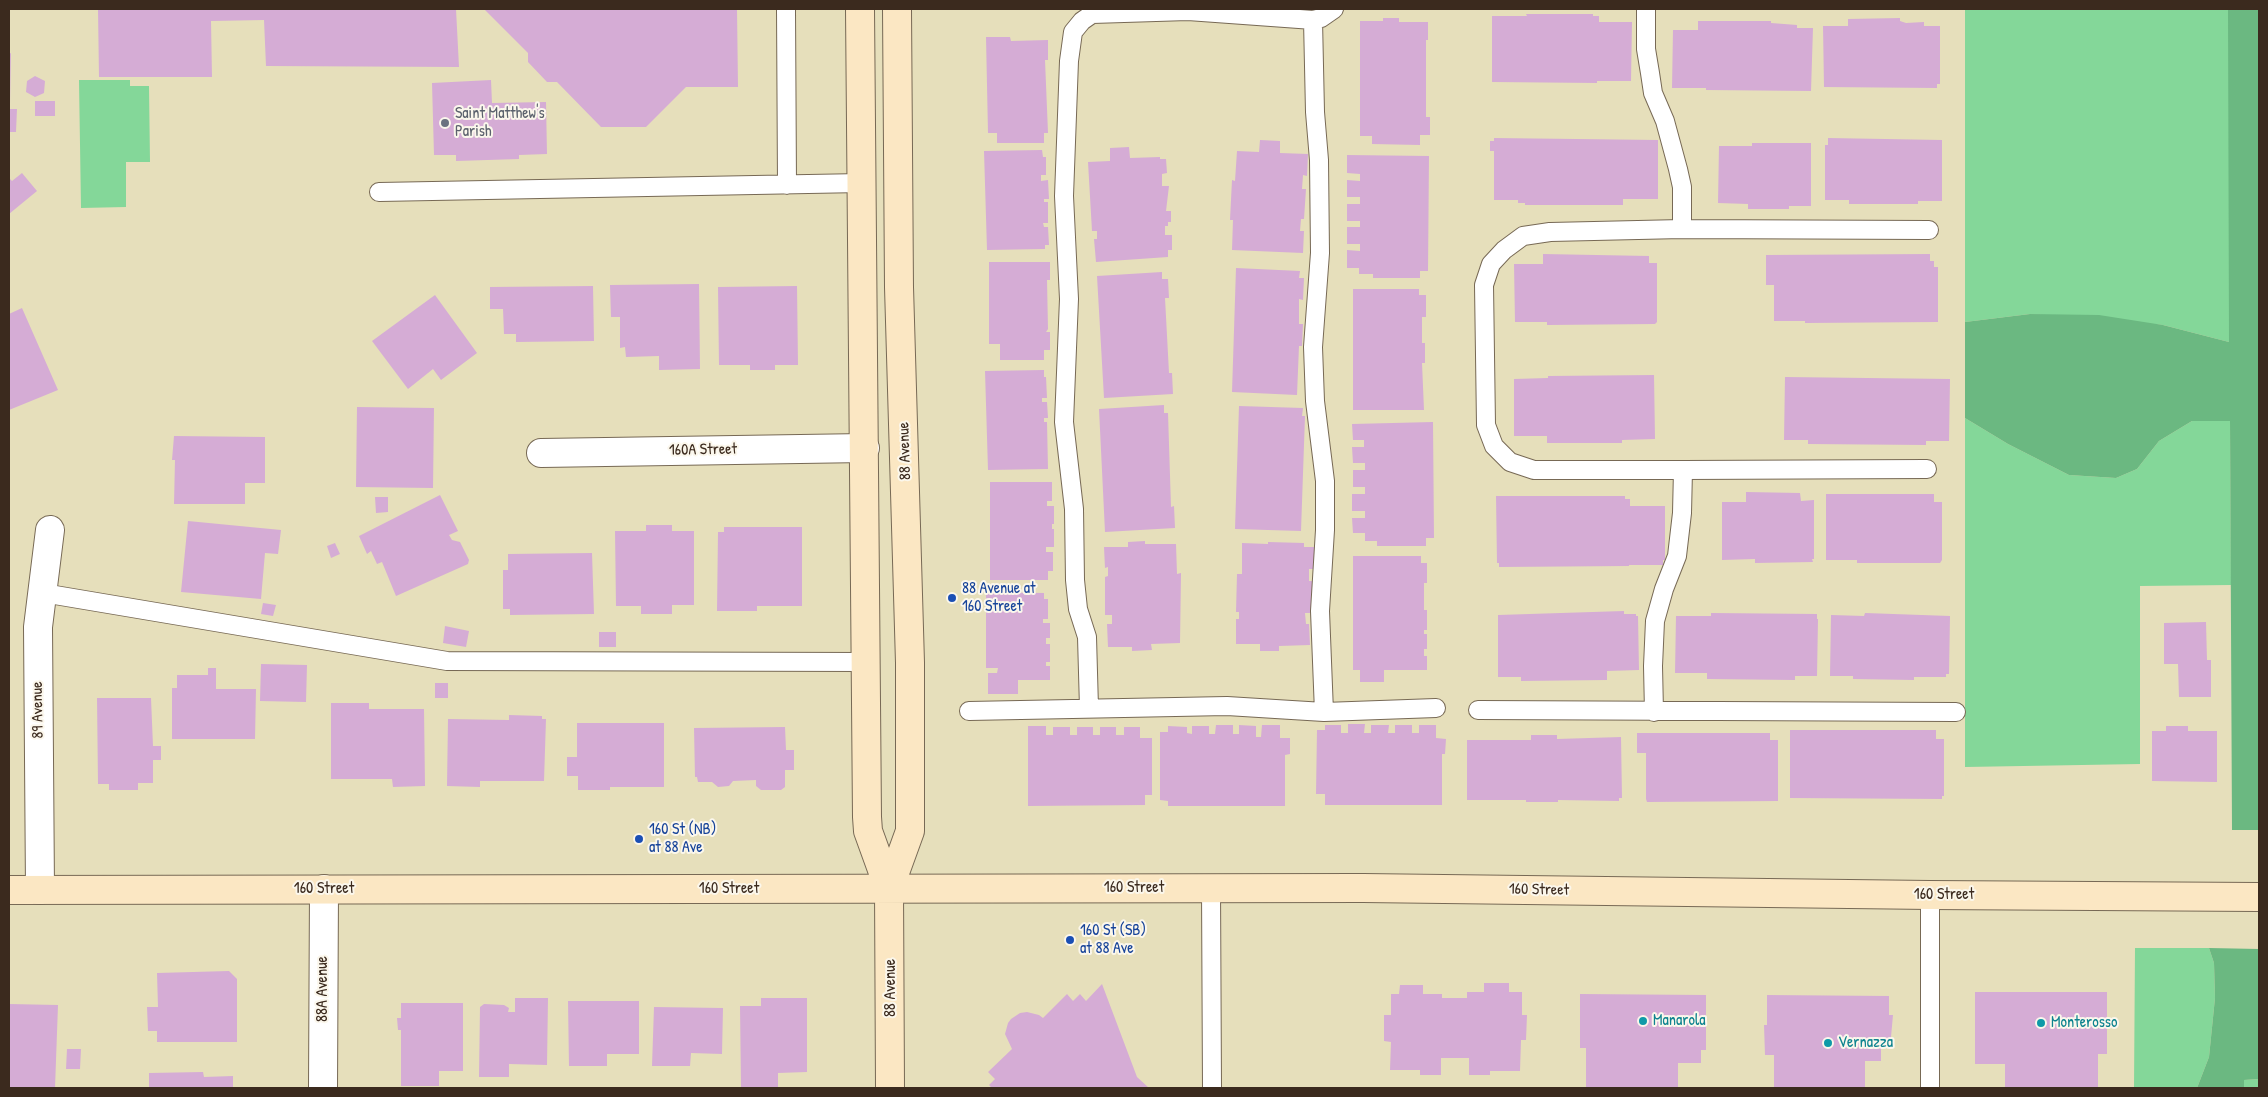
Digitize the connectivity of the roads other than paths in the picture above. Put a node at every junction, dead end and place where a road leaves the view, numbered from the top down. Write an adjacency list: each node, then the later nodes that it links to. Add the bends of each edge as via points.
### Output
1 (786, 9): 9 (lane)
2 (860, 9): 8 (main road, 88 Avenue)
3 (897, 9): 29 (main road, 88 Avenue, via 900,287 910,663 910,831)
4 (1334, 9): 7 (lane)
5 (1646, 9): 11 (lane, via 1646,49 1653,93 1667,128 1682,187)
6 (1188, 10): 7 (lane); 20 (lane, via 1092,14 1073,32 1070,43 1064,196 1069,300 1064,422 1074,509 1078,609 1087,637)
7 (1314, 20): 24 (lane, via 1320,253 1313,347 1315,401 1325,481 1326,530 1320,612)
8 (862, 183): 9 (lane); 13 (main road, 88 Avenue)
9 (787, 185): 10 (lane)
10 (379, 192)
11 (1682, 229): 12 (lane); 16 (lane, via 1550,232 1523,236 1491,264 1484,285 1486,426 1494,446 1510,462 1534,470)
12 (1929, 230)
13 (865, 448): 14 (street, 160A Street); 19 (main road, 88 Avenue)
14 (541, 453)
15 (1927, 469): 16 (lane)
16 (1683, 470): 25 (lane, via 1676,556 1655,621 1652,666)
17 (50, 530): 18 (street, 89 Avenue)
18 (43, 594): 19 (lane, via 447,661); 31 (street, 89 Avenue, via 38,627)
19 (867, 662): 29 (main road, 88 Avenue, via 868,831)
20 (1089, 708): 23 (lane); 24 (lane, via 1227,706)
21 (1436, 708): 24 (lane)
22 (1478, 710): 25 (lane)
23 (969, 711)
24 (1324, 712)
25 (1654, 712): 26 (lane)
26 (1956, 712)
27 (1210, 888): 29 (main road, 160 Street); 32 (main road, 160 Street); 36 (lane)
28 (324, 889): 29 (main road, 160 Street); 31 (main road, 160 Street); 34 (street, 88A Avenue)
29 (889, 889): 35 (main road, 88 Avenue)
30 (9, 890): 31 (main road, 160 Street)
31 (40, 890)
32 (1930, 895): 33 (main road, 160 Street); 37 (lane)
33 (2259, 896)
34 (323, 1088)
35 (890, 1088)
36 (1212, 1088)
37 (1930, 1088)

